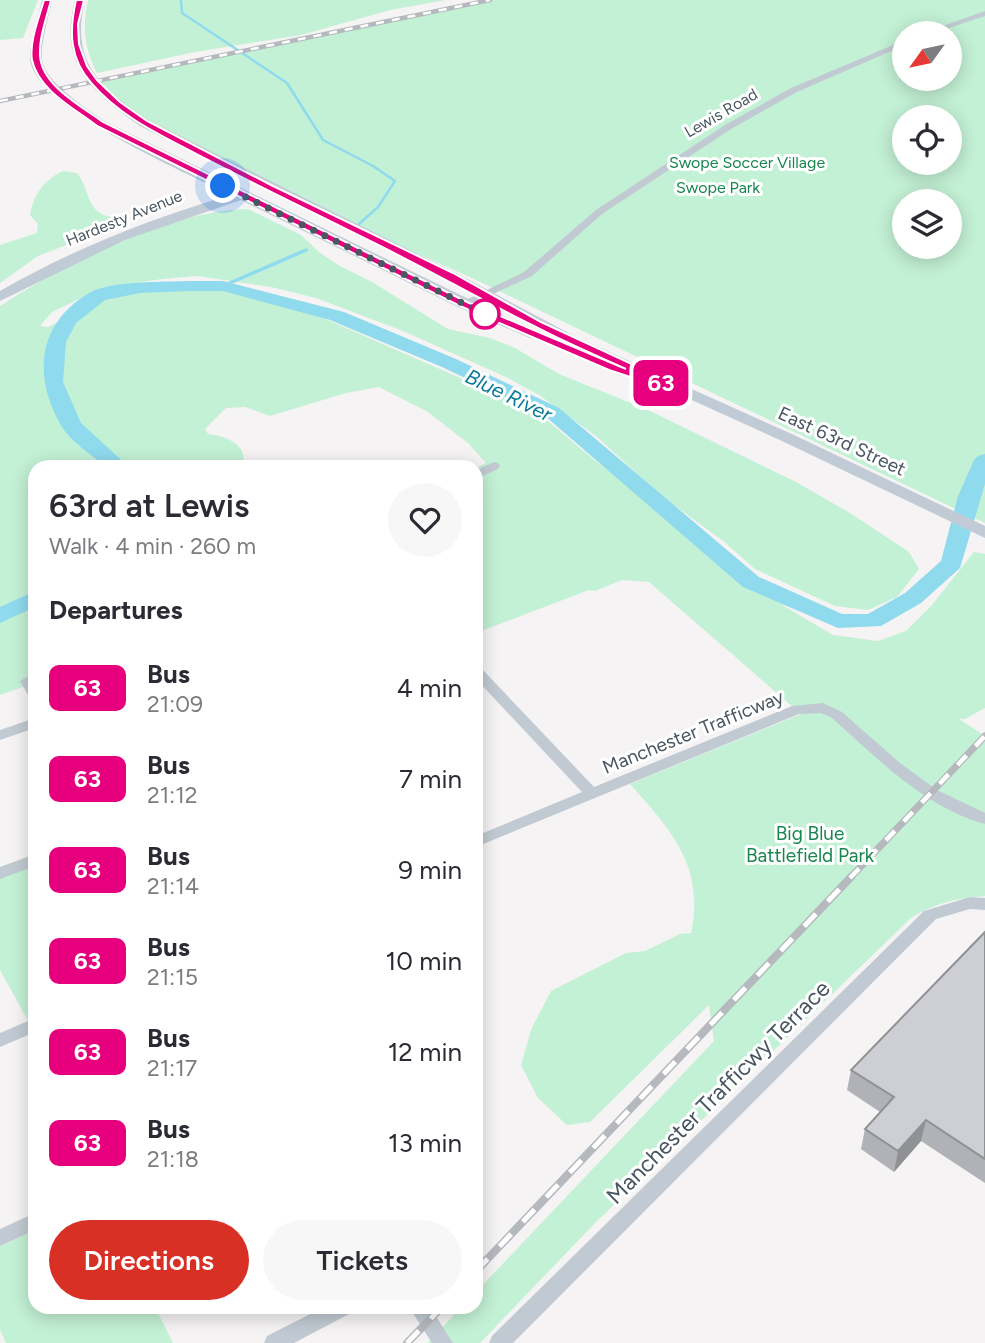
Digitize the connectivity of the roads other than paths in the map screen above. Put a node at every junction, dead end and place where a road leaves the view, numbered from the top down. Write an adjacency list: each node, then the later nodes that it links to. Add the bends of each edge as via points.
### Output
1 (47, 0): 7 (main road, East 63rd Street, via 36,59 41,74 55,90 100,124)
2 (80, 0): 6 (main road, East 63rd Street, via 75,44 83,66 117,104 144,123)
3 (985, 13): 4 (street)
4 (962, 21)
5 (892, 48): 8 (street, Lewis Road, via 794,90 709,138 599,212 528,274)
6 (268, 187): 7 (main road, Hardesty Avenue); 8 (main road, East 63rd Street)
7 (241, 195): 9 (main road, Hardesty Avenue, via 137,229); 10 (main road, East 63rd Street)
8 (485, 295): 10 (street, Lewis Road); 11 (main road, East 63rd Street)
9 (0, 297)
10 (463, 304): 11 (main road, East 63rd Street, via 612,368)
11 (680, 389): 14 (main road, East 63rd Street)
12 (494, 466): 13 (street)
13 (483, 472)
14 (985, 533)
15 (483, 678): 18 (street)
16 (28, 725): 17 (street)
17 (0, 735)
18 (592, 794): 19 (street, Manchester Trafficway, via 797,709 812,707 837,715 895,768 932,794); 20 (street, Manchester Trafficway)
19 (985, 819)
20 (483, 839)
21 (28, 863): 22 (street)
22 (0, 873)
23 (985, 904): 32 (street, Manchester Trafficwy Terrace, via 970,903 930,915)
24 (28, 1028): 25 (street)
25 (0, 1040)
26 (28, 1224): 27 (street)
27 (0, 1238)
28 (330, 1314): 30 (street)
29 (424, 1314): 31 (street)
30 (274, 1343)
31 (443, 1343)
32 (499, 1343)

